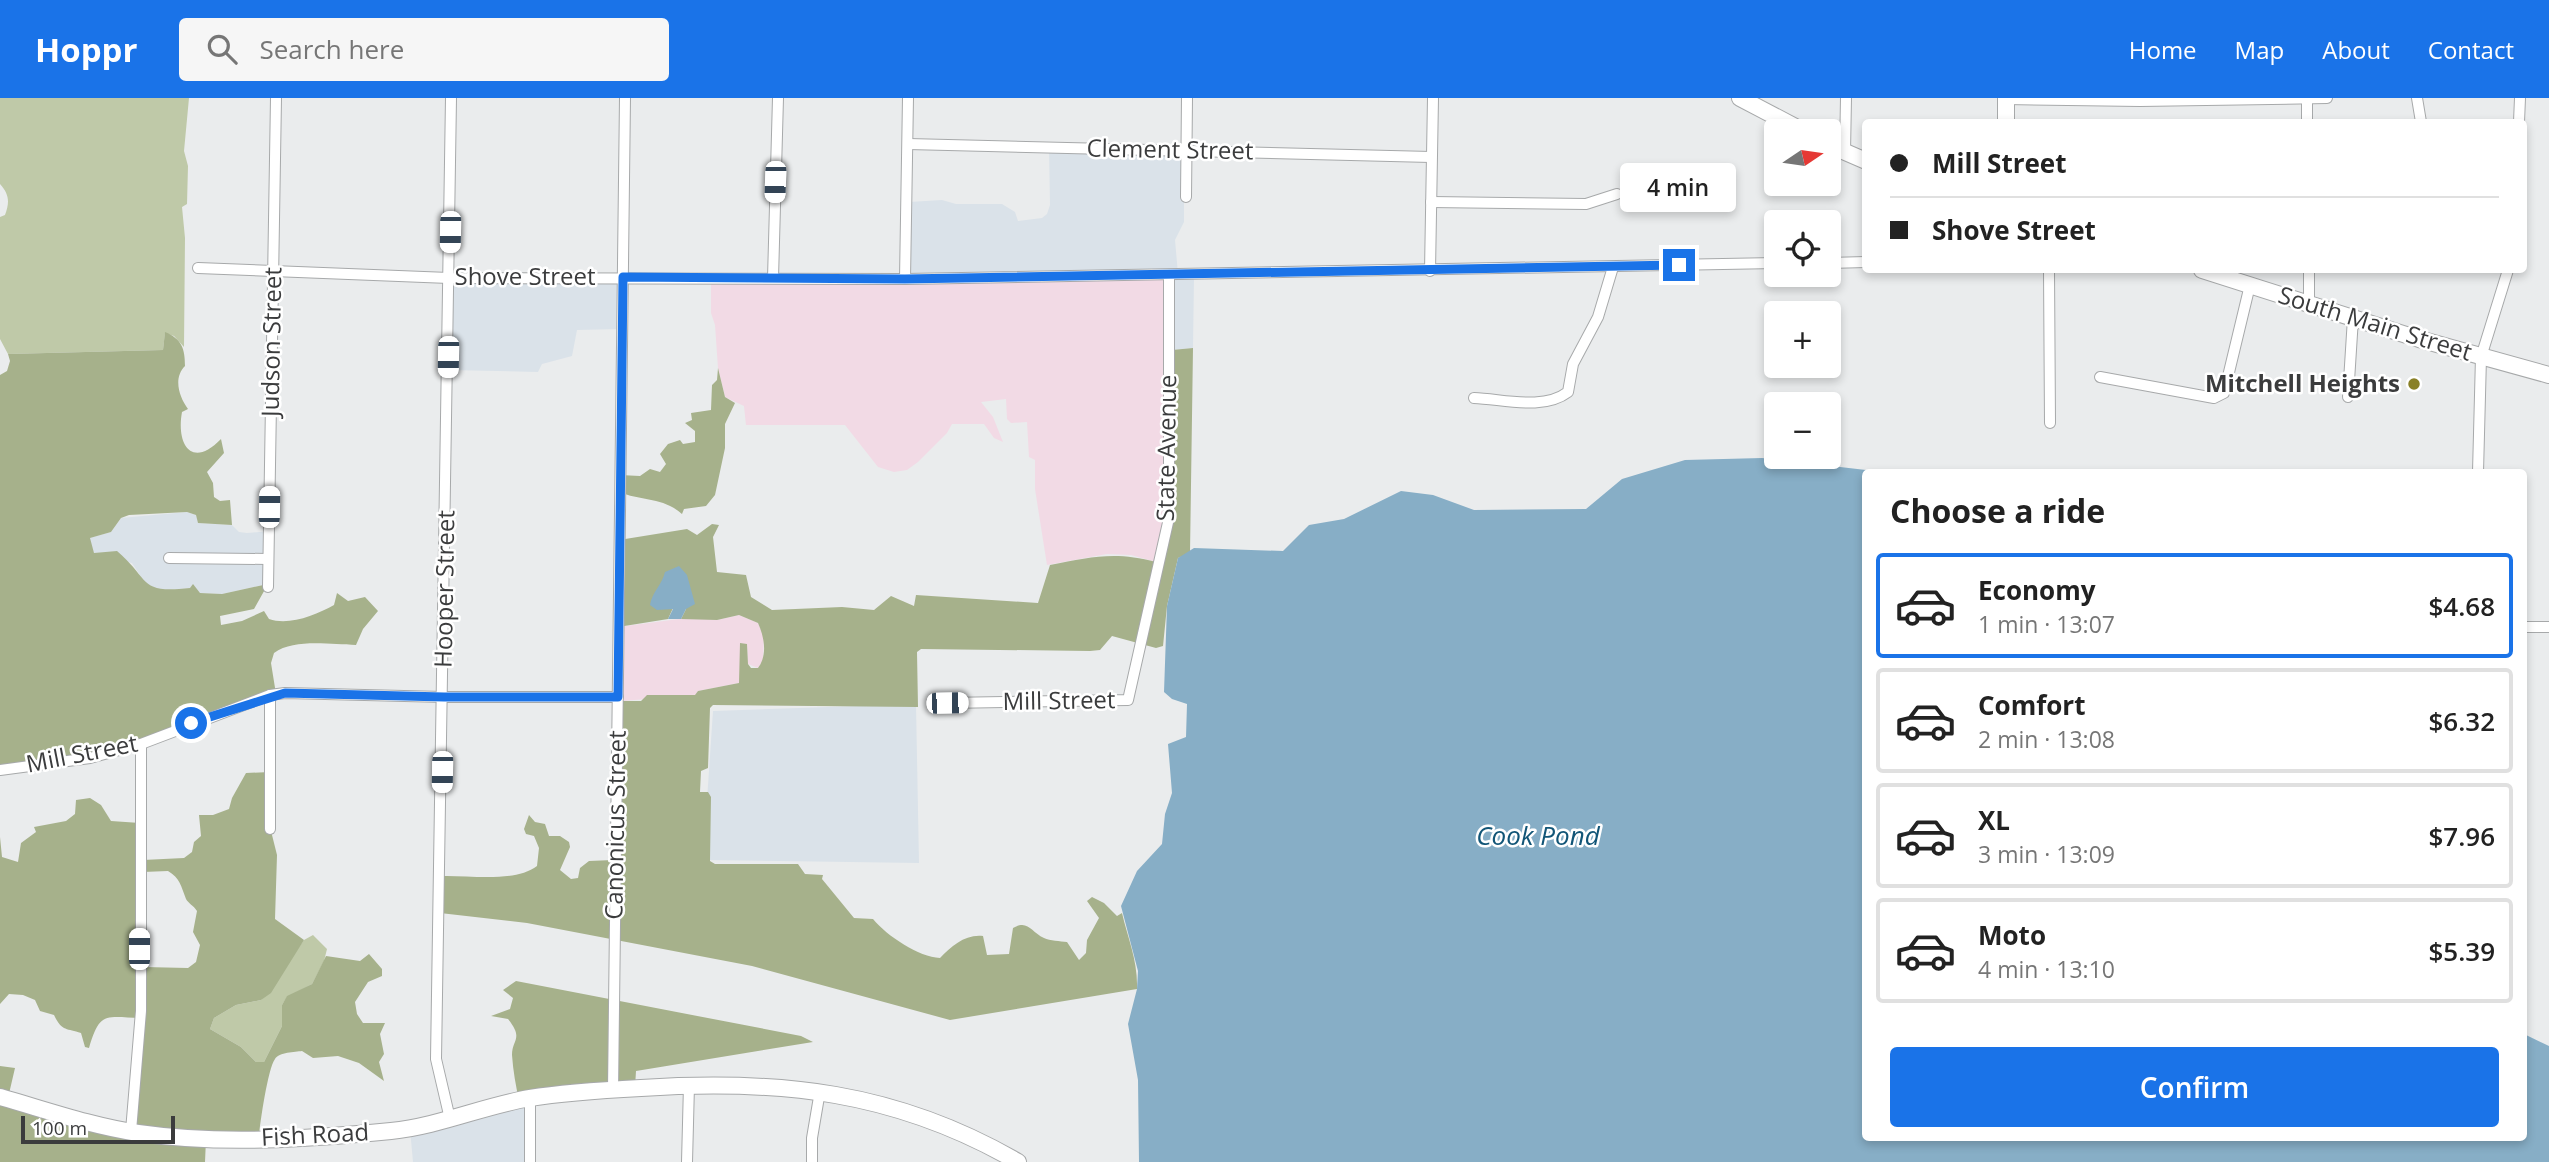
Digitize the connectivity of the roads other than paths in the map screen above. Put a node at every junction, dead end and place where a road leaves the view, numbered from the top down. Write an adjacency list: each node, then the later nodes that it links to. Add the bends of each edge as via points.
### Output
1 (276, 98): 37 (street, Judson Street)
2 (451, 98): 44 (street, Hooper Street)
3 (625, 98): 43 (street, Canonicus Street)
4 (778, 98): 45 (street)
5 (908, 98): 22 (street)
6 (1188, 98): 23 (street)
7 (1433, 98): 26 (street)
8 (1740, 98): 17 (main road)
9 (1846, 98): 25 (street)
10 (2006, 98): 15 (street); 18 (main road)
11 (2306, 98): 12 (street); 16 (street); 19 (street)
12 (2327, 98)
13 (2417, 98): 20 (street)
14 (2520, 98): 21 (street)
15 (2094, 99): 16 (street)
16 (2204, 99)
17 (1780, 119)
18 (2006, 119)
19 (2307, 119)
20 (2420, 119)
21 (2519, 119)
22 (908, 144): 23 (street, Clement Street); 46 (street)
23 (1187, 150): 26 (street, Clement Street); 29 (street)
24 (1841, 150): 25 (main road)
25 (1845, 152): 27 (main road)
26 (1431, 157): 30 (street)
27 (1862, 159)
28 (1617, 194): 30 (street, via 1586,204)
29 (1186, 197)
30 (1431, 202): 36 (street)
31 (1841, 262): 32 (street)
32 (1862, 262)
33 (1764, 263): 34 (street, Shove Street)
34 (1614, 267): 36 (street, Shove Street); 54 (street, via 1598,317 1573,365 1568,392 1535,401)
35 (198, 268): 37 (street, Shove Street)
36 (1430, 271): 42 (street, Shove Street)
37 (273, 273): 44 (street, Shove Street); 58 (street, Judson Street)
38 (2049, 273): 55 (street)
39 (2212, 273): 47 (main road, South Main Street)
40 (2309, 273): 48 (street)
41 (2507, 273): 50 (street)
42 (1169, 276): 46 (street, Shove Street); 65 (street, State Avenue, via 1169,518)
43 (623, 277): 44 (street, Shove Street); 45 (street, Shove Street); 64 (street, Canonicus Street)
44 (449, 278): 63 (street, Hooper Street)
45 (773, 278): 46 (street, Shove Street)
46 (905, 279)
47 (2250, 285): 48 (main road, South Main Street); 52 (street, via 2224,393 2214,398)
48 (2309, 304): 49 (main road, South Main Street)
49 (2353, 318): 50 (main road, South Main Street); 53 (street)
50 (2481, 357): 51 (main road, South Main Street); 56 (street)
51 (2549, 375)
52 (2099, 377)
53 (2348, 397)
54 (1474, 398)
55 (2050, 423)
56 (2478, 469)
57 (169, 558): 58 (street)
58 (268, 559): 59 (street, Judson Street)
59 (268, 587)
60 (2527, 627): 61 (street)
61 (2549, 627)
62 (270, 695): 63 (street, Mill Street); 67 (street, Mill Street); 69 (street)
63 (444, 697): 64 (street, Mill Street); 75 (street, Hooper Street, via 436,1059)
64 (618, 697): 71 (street, Canonicus Street)
65 (1128, 700): 66 (street, Mill Street)
66 (947, 703)
67 (141, 744): 68 (street, Mill Street, via 90,758); 76 (street, via 141,1011)
68 (0, 770)
69 (270, 829)
70 (689, 1085): 71 (main road, Fish Road); 72 (main road, Fish Road, via 746,1084); 78 (street)
71 (613, 1090): 74 (main road, Fish Road)
72 (820, 1091): 79 (street); 80 (main road, Fish Road, via 912,1114)
73 (0, 1097): 76 (main road, Fish Road)
74 (530, 1098): 75 (main road, Fish Road); 77 (street)
75 (450, 1119): 76 (main road, Fish Road, via 395,1130 258,1139 195,1139)
76 (131, 1131)
77 (530, 1162)
78 (687, 1162)
79 (812, 1162)
80 (1018, 1162)

